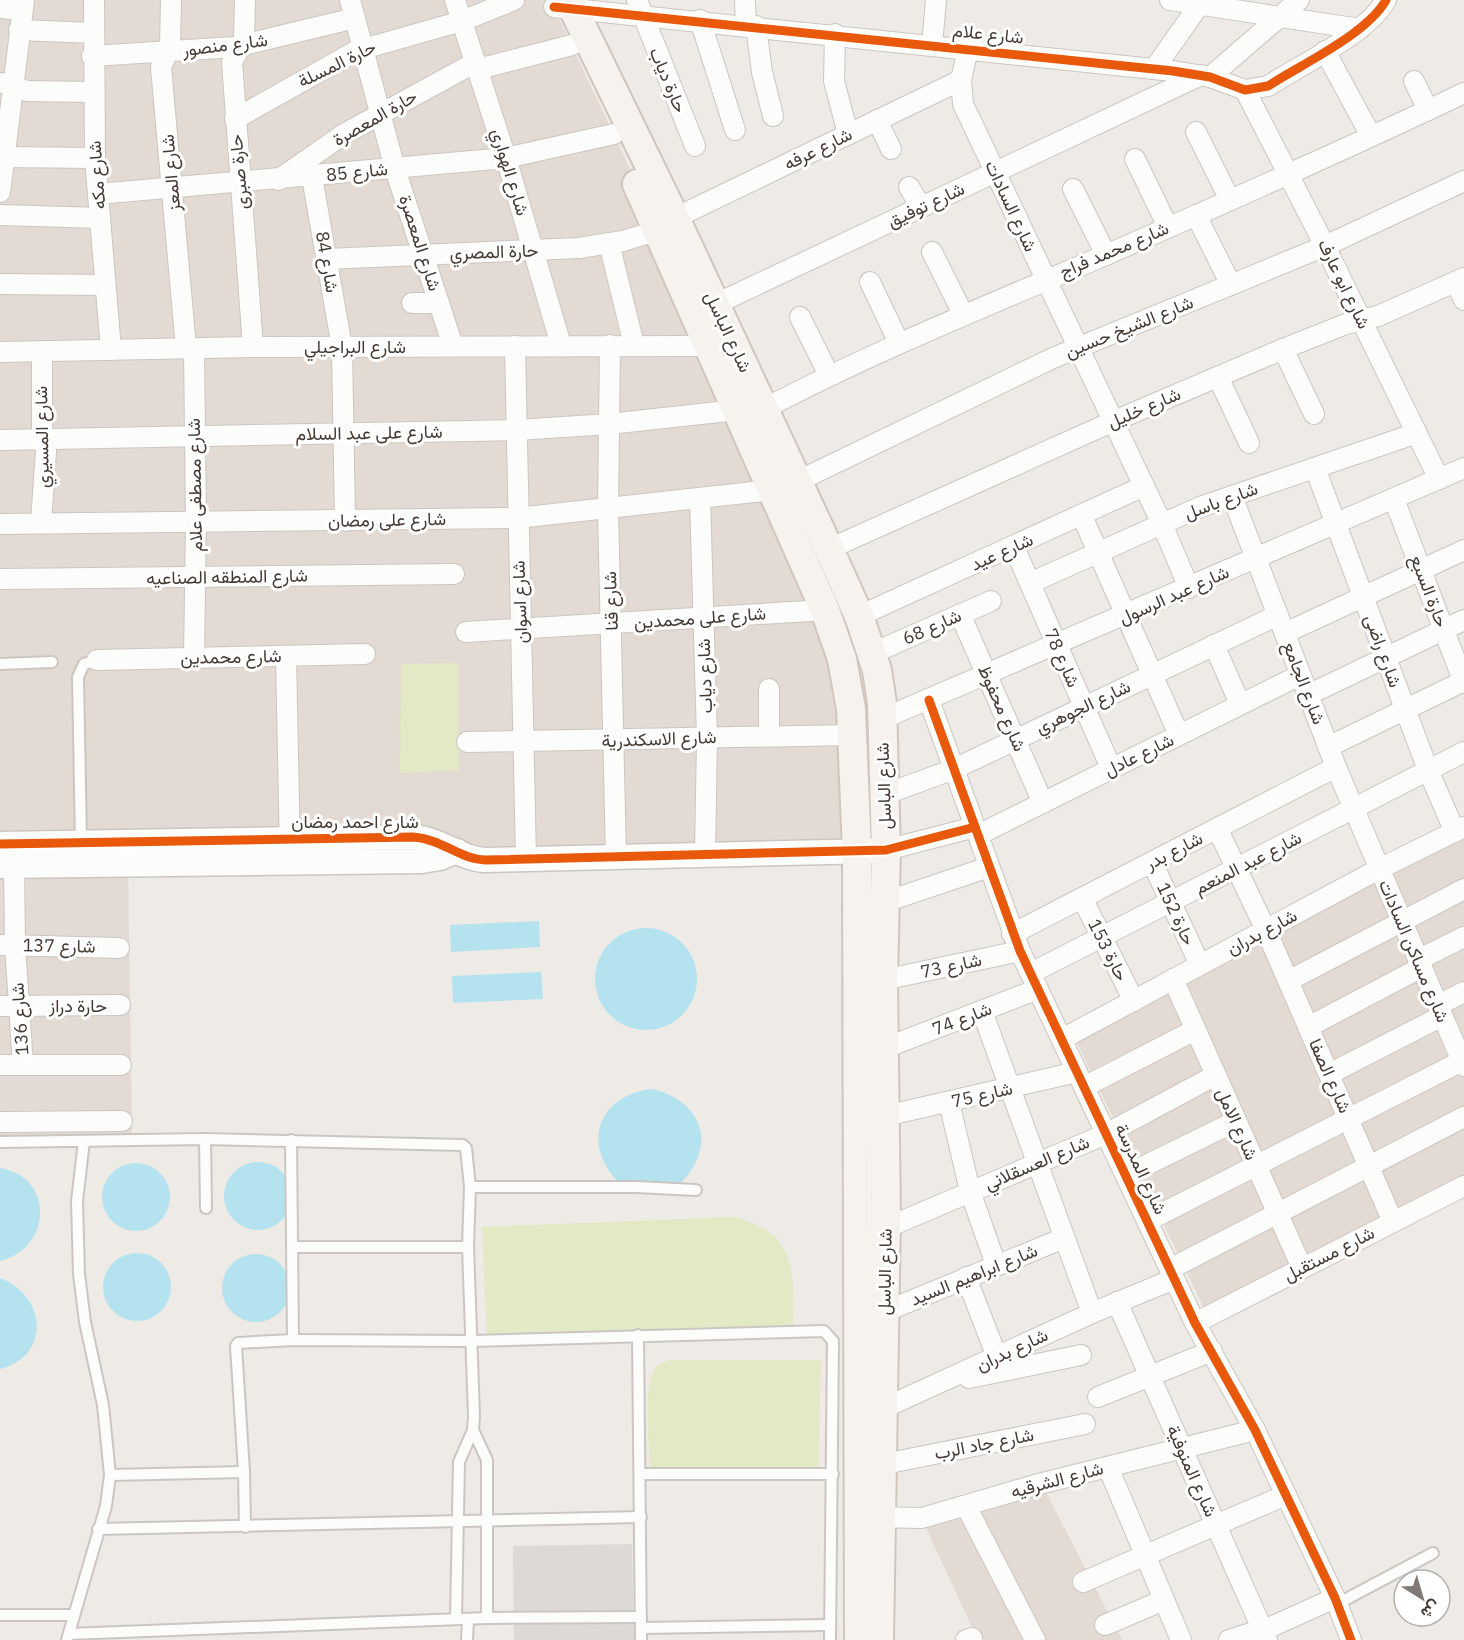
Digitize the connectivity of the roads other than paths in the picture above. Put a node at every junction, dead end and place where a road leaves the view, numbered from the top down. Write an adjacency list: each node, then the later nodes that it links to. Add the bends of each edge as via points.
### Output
1 (94, 0): 24 (street, شارع مكه)
2 (171, 0): 31 (street, شارع المعز)
3 (245, 0): 26 (street, حارة صبرى)
4 (455, 0): 20 (street, شارع الهواري)
5 (514, 0): 20 (street, حارة المسلة)
6 (745, 0): 21 (street)
7 (936, 0): 28 (street)
8 (1170, 0): 11 (street)
9 (1299, 0): 18 (street, شارع توفيق)
10 (1386, 0): 22 (street, via 1376,16)
11 (1204, 3): 18 (street); 35 (street)
12 (562, 4): 14 (street, شارع علام); 27 (main road, شارع الباسل); 76 (main road, شارع الباسل)
13 (23, 5): 15 (street); 23 (street)
14 (639, 7): 17 (street, شارع علام); 53 (street, حارة دياب)
15 (0, 8)
16 (352, 9): 26 (street, شارع منصور); 29 (street, شارع المعصرة)
17 (677, 9): 19 (street, شارع علام)
18 (1282, 16): 22 (street); 36 (street, شارع توفيق)
19 (700, 20): 21 (street, شارع علام); 48 (street)
20 (462, 21): 29 (street, حارة المسلة); 34 (street, شارع الهواري)
21 (751, 26): 25 (street, شارع علام); 45 (street)
22 (1360, 29): 32 (street)
23 (19, 30): 24 (street); 39 (street)
24 (93, 33): 33 (street, شارع مكه)
25 (835, 34): 28 (street, شارع علام); 51 (street, via 836,95)
26 (242, 45): 31 (street, شارع منصور); 46 (street, حارة صبرى, via 232,62)
27 (572, 45): 34 (street, حارة المعصرة); 50 (main road, شارع الباسل)
28 (932, 45): 30 (street, شارع علام)
29 (363, 48): 44 (street, شارع المعصرة); 46 (street, حارة المسلة)
30 (968, 49): 35 (street, شارع علام); 37 (street, شارع السادات)
31 (169, 51): 33 (street, شارع منصور); 67 (street, شارع المعز, via 161,67)
32 (1325, 51): 40 (street, via 1268,86); 52 (street)
33 (92, 56): 41 (street, شارع مكه)
34 (477, 65): 44 (street, حارة المعصرة); 57 (street, شارع الهواري)
35 (1154, 69): 36 (street, شارع علام)
36 (1206, 76): 40 (street, شارع علام); 60 (street, شارع توفيق)
37 (961, 80): 47 (street, شارع عرفه); 60 (street, شارع السادات, via 963,104)
38 (1414, 81): 43 (street)
39 (6, 84): 41 (street, via 27,91); 55 (street)
40 (1245, 90): 61 (street, شارع ابو عارف)
41 (92, 92): 56 (street, شارع مكه)
42 (1464, 93): 43 (street, شارع محمد فراج)
43 (1428, 110): 52 (street, شارع محمد فراج)
44 (380, 113): 59 (street, شارع المعصرة); 63 (street, حارة المعصرة)
45 (773, 116)
46 (235, 119): 65 (street, حارة صبرى)
47 (877, 120): 51 (street, شارع عرفه); 54 (street)
48 (735, 130)
49 (1196, 132): 71 (street)
50 (614, 134): 57 (street, شارع 85); 76 (main road, شارع الباسل)
51 (848, 134): 76 (street, شارع عرفه)
52 (1371, 136): 61 (street, شارع محمد فراج)
53 (695, 146)
54 (891, 148)
55 (2, 157): 56 (street); 69 (street)
56 (94, 158): 70 (street, شارع مكه)
57 (506, 158): 59 (street, شارع 85); 80 (street, شارع الهواري)
58 (1135, 159): 77 (street)
59 (395, 169): 62 (street, شارع 85); 82 (street, شارع المعصرة)
60 (996, 172): 72 (street, شارع توفيق); 85 (street, شارع السادات)
61 (1289, 174): 71 (street, شارع محمد فراج); 79 (street, شارع ابو عارف)
62 (312, 177): 63 (street, شارع 85); 84 (street, شارع 84)
63 (278, 180): 65 (street, شارع 85)
64 (1464, 181): 79 (street, شارع الشيخ حسين)
65 (240, 183): 67 (street, شارع 85); 105 (street, حارة صبرى)
66 (909, 187): 72 (street)
67 (173, 189): 70 (street, شارع 85); 107 (street, شارع المعز)
68 (1073, 189): 83 (street)
69 (0, 192)
70 (98, 194): 75 (street, شارع مكه)
71 (1230, 200): 74 (street, شارع محمد فراج)
72 (921, 207): 94 (street, شارع توفيق)
73 (0, 215): 75 (street)
74 (1196, 215): 77 (street, شارع محمد فراج); 90 (street)
75 (100, 218): 89 (street, شارع مكه)
76 (667, 224): 78 (street, حارة المصري); 94 (main road, شارع الباسل); 98 (main road, شارع الباسل)
77 (1168, 227): 83 (street, شارع محمد فراج)
78 (609, 243): 80 (street, حارة المصري); 102 (street)
79 (1325, 246): 90 (street, شارع الشيخ حسين); 97 (street, شارع ابو عارف)
80 (534, 250): 82 (street, حارة المصري); 100 (street, شارع الهواري)
81 (932, 252): 95 (street)
82 (424, 255): 84 (street, حارة المصري); 93 (street, شارع المعصرة)
83 (1106, 255): 85 (street, شارع محمد فراج)
84 (327, 259): 106 (street, شارع 84)
85 (1046, 279): 95 (street, شارع محمد فراج); 108 (street, شارع السادات)
86 (1460, 280): 91 (street); 97 (street, شارع خليل)
87 (870, 282): 99 (street)
88 (0, 284): 89 (street)
89 (105, 285): 110 (street, شارع مكه)
90 (1231, 285): 108 (street, شارع الشيخ حسين)
91 (1464, 300)
92 (412, 303): 93 (street)
93 (440, 303): 103 (street, شارع المعصرة)
94 (716, 304): 98 (main road, شارع الباسل)
95 (963, 314): 99 (street, شارع محمد فراج)
96 (800, 317): 113 (street)
97 (1362, 321): 109 (street, شارع خليل); 120 (street, شارع ابو عارف)
98 (720, 342): 102 (street, شارع البراجيلي); 115 (main road, شارع الباسل)
99 (899, 343): 113 (street, شارع محمد فراج)
100 (561, 345): 101 (street, شارع البراجيلي); 104 (street, شارع البراجيلي)
101 (610, 345): 102 (street, شارع البراجيلي); 118 (street, شارع قنا)
102 (634, 345)
103 (453, 346): 104 (street, شارع البراجيلي); 106 (street, شارع البراجيلي)
104 (515, 346): 119 (street, شارع اسوان)
105 (253, 347): 106 (street, شارع البراجيلي); 107 (street, شارع البراجيلي)
106 (342, 347): 121 (street, شارع 84)
107 (190, 348): 110 (street, شارع البراجيلي); 122 (street, شارع مصطفى علام)
108 (1078, 348): 117 (street, شارع السادات); 129 (street, شارع الشيخ حسين)
109 (1283, 349): 114 (street, شارع خليل); 116 (street)
110 (111, 350): 111 (street, شارع البراجيلي)
111 (42, 351): 112 (street, شارع البراجيلي); 124 (street, شارع المسيري)
112 (0, 352)
113 (829, 375): 115 (street, شارع محمد فراج)
114 (1218, 377): 117 (street, شارع خليل); 125 (street)
115 (751, 410): 118 (street, شارع على عبد السلام); 129 (main road, شارع الباسل)
116 (1314, 414)
117 (1114, 421): 130 (street, شارع السادات); 144 (street, شارع خليل)
118 (609, 424): 119 (street, شارع على عبد السلام); 134 (street, شارع قنا)
119 (517, 430): 121 (street, شارع على عبد السلام); 136 (street, شارع اسوان)
120 (1418, 433): 126 (street, شارع باسل); 128 (street, شارع ابو عارف)
121 (344, 434): 122 (street, شارع على عبد السلام); 138 (street, شارع 84)
122 (195, 436): 124 (street, شارع على عبد السلام); 137 (street, شارع مصطفى علام)
123 (0, 440): 124 (street, شارع على عبد السلام)
124 (43, 440): 139 (street, شارع المسيري, via 46,451)
125 (1249, 443)
126 (1314, 468): 131 (street, شارع باسل); 142 (street, شارع راضى)
127 (1463, 472): 128 (street, شارع عبد الرسول)
128 (1439, 479): 133 (street, شارع عبد الرسول)
129 (785, 486): 132 (street, شارع على رمضان); 144 (main road, شارع الباسل); 156 (main road, شارع الباسل)
130 (1144, 486): 135 (street, شارع عيد); 141 (street, شارع السادات)
131 (1232, 496): 141 (street, شارع باسل); 147 (street, شارع الجامع)
132 (700, 498): 134 (street, شارع على رمضان); 160 (street, شارع دياب)
133 (1394, 499): 142 (street, شارع عبد الرسول); 148 (street, حارة السبع)
134 (608, 510): 136 (street, شارع على رمضان); 162 (street, شارع قنا)
135 (1082, 516): 143 (street, شارع عيد); 146 (street)
136 (517, 518): 138 (street, شارع على رمضان); 164 (street, شارع اسوان)
137 (196, 521): 138 (street, شارع على رمضان); 139 (street, شارع على رمضان); 150 (street, شارع مصطفى علام)
138 (345, 521)
139 (41, 522): 140 (street, شارع على رمضان)
140 (0, 524)
141 (1162, 524): 146 (street, شارع باسل); 153 (street, شارع السادات)
142 (1336, 524): 147 (street, شارع عبد الرسول); 154 (street, شارع راضى)
143 (1014, 547): 152 (street, شارع 78); 158 (street, شارع عيد)
144 (829, 549): 158 (main road, شارع الباسل)
145 (1464, 550): 148 (street, شارع الجوهري)
146 (1098, 552): 152 (street, شارع باسل); 159 (street)
147 (1256, 559): 153 (street, شارع عبد الرسول); 163 (street, شارع الجامع)
148 (1422, 570): 154 (street, شارع الجوهري); 165 (street, حارة السبع)
149 (454, 574): 150 (street, شارع المنطقه الصناعيه)
150 (196, 577): 151 (street, شارع المنطقه الصناعيه); 172 (street, شارع مصطفى علام)
151 (0, 579)
152 (1030, 583): 168 (street, شارع 78)
153 (1189, 588): 159 (street, شارع عبد الرسول)
154 (1363, 597): 163 (street, شارع الجوهري); 173 (street, شارع راضى)
155 (991, 601): 157 (street, شارع 68)
156 (825, 610): 160 (street, شارع على محمدين); 189 (main road, شارع الباسل, via 842,658)
157 (960, 614): 169 (street, شارع 68); 179 (street, شارع محفوظ)
158 (859, 616): 169 (main road, شارع الباسل)
159 (1126, 616): 168 (street, شارع عبد الرسول); 177 (street)
160 (703, 618): 162 (street, شارع على محمدين); 191 (street, شارع دياب)
161 (1464, 620): 165 (street)
162 (612, 623): 164 (street, شارع على محمدين); 194 (street, شارع قنا)
163 (1281, 624): 167 (street, شارع الجوهري); 178 (street, شارع الجامع)
164 (522, 629): 166 (street, شارع على محمدين); 193 (street, شارع اسوان)
165 (1444, 630): 173 (street); 180 (street, حارة السبع)
166 (466, 632)
167 (1214, 645): 177 (street, شارع الجوهري); 184 (street)
168 (1057, 646): 179 (street, شارع عبد الرسول); 185 (street, شارع 78)
169 (873, 653): 187 (main road, شارع الباسل)
170 (364, 654): 171 (street, شارع محمدين)
171 (286, 656): 172 (street, شارع محمدين); 208 (street)
172 (194, 658): 174 (street, شارع محمدين)
173 (1386, 658): 182 (street); 186 (street, شارع راضى)
174 (97, 660): 209 (lane, via 84,664 78,677)
175 (52, 662): 176 (lane)
176 (0, 664)
177 (1152, 675): 185 (street, شارع الجوهري); 190 (street)
178 (1300, 675): 182 (street, شارع الجامع); 184 (street, شارع عادل)
179 (987, 676): 183 (street, شارع عبد الرسول); 192 (street, شارع محفوظ)
180 (1464, 682): 186 (street)
181 (769, 689): 188 (street)
182 (1308, 695): 196 (street, شارع الجامع)
183 (929, 700): 187 (street, شارع عبد الرسول); 200 (street, شارع المدرسة)
184 (1240, 704): 190 (street, شارع عادل)
185 (1084, 707): 192 (street, شارع الجوهري); 199 (street, شارع 78)
186 (1405, 710): 196 (street); 201 (street, شارع راضى)
187 (882, 719): 202 (main road, شارع الباسل)
188 (769, 735): 189 (street, شارع الاسكندرية); 191 (street, شارع الاسكندرية)
189 (852, 735): 213 (main road, شارع الباسل)
190 (1179, 735): 199 (street, شارع عادل)
191 (706, 737): 194 (street, شارع الاسكندرية); 214 (street, شارع دياب)
192 (1015, 740): 200 (street, شارع الجوهري); 203 (street, شارع محفوظ)
193 (524, 741): 194 (street, شارع الاسكندرية); 195 (street, شارع الاسكندرية); 216 (street, شارع اسوان)
194 (615, 741): 215 (street, شارع قنا)
195 (467, 742)
196 (1328, 747): 198 (street, شارع الجامع)
197 (1464, 752): 201 (street, شارع عبد المنعم)
198 (1336, 767): 204 (street, شارع الجامع); 205 (street, شارع بدر)
199 (1111, 768): 203 (street, شارع عادل)
200 (954, 769): 202 (street, شارع الجوهري); 207 (street, شارع المدرسة)
201 (1428, 770): 204 (street, شارع عبد المنعم); 206 (street, شارع راضى)
202 (886, 794): 211 (main road, شارع الباسل)
203 (1043, 803): 207 (street, شارع عادل)
204 (1354, 810): 221 (street, شارع عبد المنعم); 222 (street, شارع الجامع)
205 (1217, 828): 218 (street, شارع بدر); 221 (street, شارع الصفا)
206 (1459, 830): 222 (street, شارع بدران)
207 (976, 831): 211 (street, شارع عادل); 220 (street, شارع المدرسة)
208 (290, 838): 209 (street, شارع احمد رمضان); 212 (street, شارع احمد رمضان, via 425,838); 217 (street)
209 (81, 843): 210 (street, شارع احمد رمضان)
210 (0, 844)
211 (886, 850): 213 (street, شارع احمد رمضان); 225 (main road, شارع الباسل)
212 (457, 851): 216 (street, شارع احمد رمضان, via 479,860); 217 (street, via 422,861)
213 (857, 851): 214 (street, شارع احمد رمضان); 280 (main road, شارع الباسل)
214 (705, 855): 215 (street, شارع احمد رمضان)
215 (616, 857): 216 (street, شارع احمد رمضان)
216 (526, 859)
217 (290, 862): 219 (street)
218 (1152, 862): 224 (street, شارع بدر); 226 (street, حارة 152)
219 (7, 866): 232 (street, شارع 136)
220 (989, 867): 225 (street); 231 (street, شارع المدرسة)
221 (1237, 869): 226 (street, شارع عبد المنعم); 228 (street, شارع الصفا)
222 (1379, 869): 227 (street, شارع مساكن السادات); 228 (street, شارع بدران)
223 (1464, 889): 227 (street)
224 (1082, 898): 230 (street, حارة 153); 231 (street, شارع بدر)
225 (885, 902): 237 (main road, شارع الباسل)
226 (1170, 903): 230 (street, شارع عبد المنعم); 235 (street, حارة 152)
227 (1401, 922): 234 (street, شارع مساكن السادات); 239 (street)
228 (1266, 930): 235 (street, شارع بدران); 239 (street, شارع الصفا)
229 (1464, 937): 234 (street)
230 (1102, 938): 238 (street, شارع عبد المنعم); 241 (street, حارة 153)
231 (1016, 943): 237 (street, شارع 73); 238 (street, شارع المدرسة)
232 (8, 945): 233 (street, شارع 137); 243 (street, شارع 136)
233 (119, 948)
234 (1420, 964): 245 (street, شارع مساكن السادات); 246 (street)
235 (1200, 965): 236 (street, شارع بدران)
236 (1173, 979): 241 (street, شارع بدران); 247 (street, شارع الامل)
237 (883, 980): 249 (main road, شارع الباسل)
238 (1035, 981): 244 (street, شارع 74); 248 (street, شارع المدرسة)
239 (1288, 981): 246 (street, شارع الصفا)
240 (1464, 992): 245 (street)
241 (1134, 1001): 248 (street, شارع بدران)
242 (120, 1005): 243 (street, حارة دراز)
243 (9, 1006): 252 (street, شارع 136)
244 (982, 1011): 249 (street, شارع 74); 257 (street)
245 (1440, 1011): 250 (street, شارع مساكن السادات); 254 (street)
246 (1308, 1027): 254 (street, شارع الصفا)
247 (1196, 1030): 255 (street, شارع الامل); 256 (street, شارع 75)
248 (1062, 1039): 256 (street, شارع المدرسة)
249 (885, 1048): 259 (main road, شارع الباسل)
250 (1462, 1057): 261 (street)
251 (0, 1065): 252 (street)
252 (23, 1065): 253 (street)
253 (121, 1065)
254 (1329, 1074): 261 (street, شارع الصفا)
255 (1216, 1075): 263 (street, شارع الامل); 265 (street, شارع العسقلاني)
256 (1081, 1079): 257 (street, شارع 75); 265 (street, شارع المدرسة)
257 (1010, 1088): 258 (street, شارع 75); 270 (street)
258 (949, 1102): 259 (street, شارع 75); 277 (street)
259 (885, 1116): 282 (main road, شارع الباسل)
260 (1464, 1117): 272 (street, شارع بدران)
261 (1348, 1119): 271 (street); 272 (street, شارع الصفا)
262 (122, 1121): 264 (street)
263 (1236, 1121): 271 (street, شارع الامل); 273 (street)
264 (0, 1122)
265 (1106, 1134): 270 (street, شارع العسقلاني); 273 (street, شارع المدرسة)
266 (205, 1138): 267 (lane); 268 (lane); 278 (lane)
267 (291, 1140): 275 (lane, via 463,1145); 285 (lane)
268 (84, 1141): 269 (lane); 314 (lane, via 77,1201 79,1274 103,1405)
269 (0, 1142)
270 (1037, 1163): 277 (street, شارع العسقلاني); 284 (street)
271 (1256, 1166): 279 (street, شارع الامل); 281 (street)
272 (1369, 1166): 279 (street, شارع بدران); 283 (street, شارع الصفا)
273 (1126, 1175): 281 (street, شارع المدرسة)
274 (1464, 1186): 283 (street, شارع مستقبل)
275 (470, 1187): 276 (lane); 286 (lane)
276 (696, 1190)
277 (970, 1191): 282 (street, شارع العسقلاني); 287 (street)
278 (206, 1208)
279 (1278, 1213): 288 (street, شارع الامل); 289 (street, شارع بدران)
280 (858, 1219): 282 (main road); 318 (main road, شارع الباسل)
281 (1147, 1221): 289 (street, شارع المدرسة)
282 (886, 1222): 292 (main road, شارع الباسل)
283 (1393, 1222): 288 (street, شارع مستقبل)
284 (1064, 1238): 287 (street, شارع ابراهيم السيد); 293 (street)
285 (294, 1247): 286 (lane); 296 (lane)
286 (468, 1247): 297 (lane)
287 (996, 1265): 290 (street, شارع ابراهيم السيد)
288 (1302, 1268): 294 (street, شارع مستقبل)
289 (1172, 1274): 291 (street, شارع بدران); 294 (street, شارع المدرسة)
290 (966, 1277): 292 (street, شارع ابراهيم السيد); 300 (street)
291 (1117, 1302): 293 (street, شارع بدران); 301 (street, شارع المنوفية)
292 (884, 1312): 304 (main road, شارع الباسل)
293 (1092, 1313): 300 (street, شارع بدران)
294 (1195, 1323): 298 (street, شارع المدرسة)
295 (638, 1335): 297 (lane); 312 (lane); 313 (lane, via 824,1331 830,1335)
296 (293, 1340): 297 (lane); 311 (lane, via 242,1342 236,1346)
297 (472, 1341): 306 (lane)
298 (1212, 1351): 301 (street); 307 (street, شارع المدرسة)
299 (1081, 1355): 302 (street)
300 (997, 1357): 302 (street, شارع بدران)
301 (1150, 1377): 303 (street); 308 (street, شارع المنوفية)
302 (937, 1384): 304 (street, شارع بدران)
303 (1098, 1398)
304 (884, 1408): 309 (main road, شارع الباسل)
305 (1085, 1424): 309 (street, شارع جاد الرب)
306 (473, 1430): 319 (lane, via 487,1461); 320 (lane, via 459,1462)
307 (1255, 1430): 308 (street, شارع الشرقيه); 315 (street, شارع المدرسة)
308 (1182, 1448): 310 (street, شارع الشرقيه); 321 (street, شارع المنوفية)
309 (884, 1464): 318 (main road, شارع الباسل)
310 (1108, 1467): 316 (street, شارع الشرقيه); 325 (street)
311 (244, 1472): 314 (lane); 322 (lane)
312 (641, 1474): 313 (lane); 317 (lane)
313 (833, 1474): 335 (lane)
314 (110, 1475): 323 (lane)
315 (1286, 1495): 321 (street); 328 (street, شارع المدرسة)
316 (966, 1506): 318 (street, شارع الشرقيه, via 922,1518); 344 (street)
317 (641, 1516): 319 (lane); 334 (lane)
318 (871, 1517): 342 (main road, شارع الباسل); 343 (main road, شارع الباسل)
319 (487, 1520): 320 (lane); 331 (lane)
320 (458, 1521): 322 (lane); 332 (lane)
321 (1216, 1525): 325 (street); 337 (street, شارع المنوفية)
322 (245, 1527): 323 (lane)
323 (98, 1529): 330 (lane)
324 (1433, 1553): 328 (lane)
325 (1145, 1555): 326 (street); 327 (street)
326 (1083, 1582)
327 (1164, 1600): 336 (street); 345 (street)
328 (1336, 1601): 337 (street); 347 (street, شارع المدرسة)
329 (0, 1615): 330 (lane)
330 (73, 1615): 338 (lane)
331 (487, 1618): 333 (lane); 334 (lane)
332 (456, 1619): 333 (lane); 338 (lane)
333 (468, 1619): 339 (lane)
334 (641, 1623): 335 (lane); 340 (lane)
335 (830, 1625): 341 (lane)
336 (1105, 1625)
337 (1264, 1634): 346 (street)
338 (68, 1637)
339 (467, 1640)
340 (641, 1640)
341 (830, 1640)
342 (859, 1640)
343 (879, 1640)
344 (1035, 1640)
345 (1181, 1640)
346 (1229, 1640)
347 (1351, 1640)

